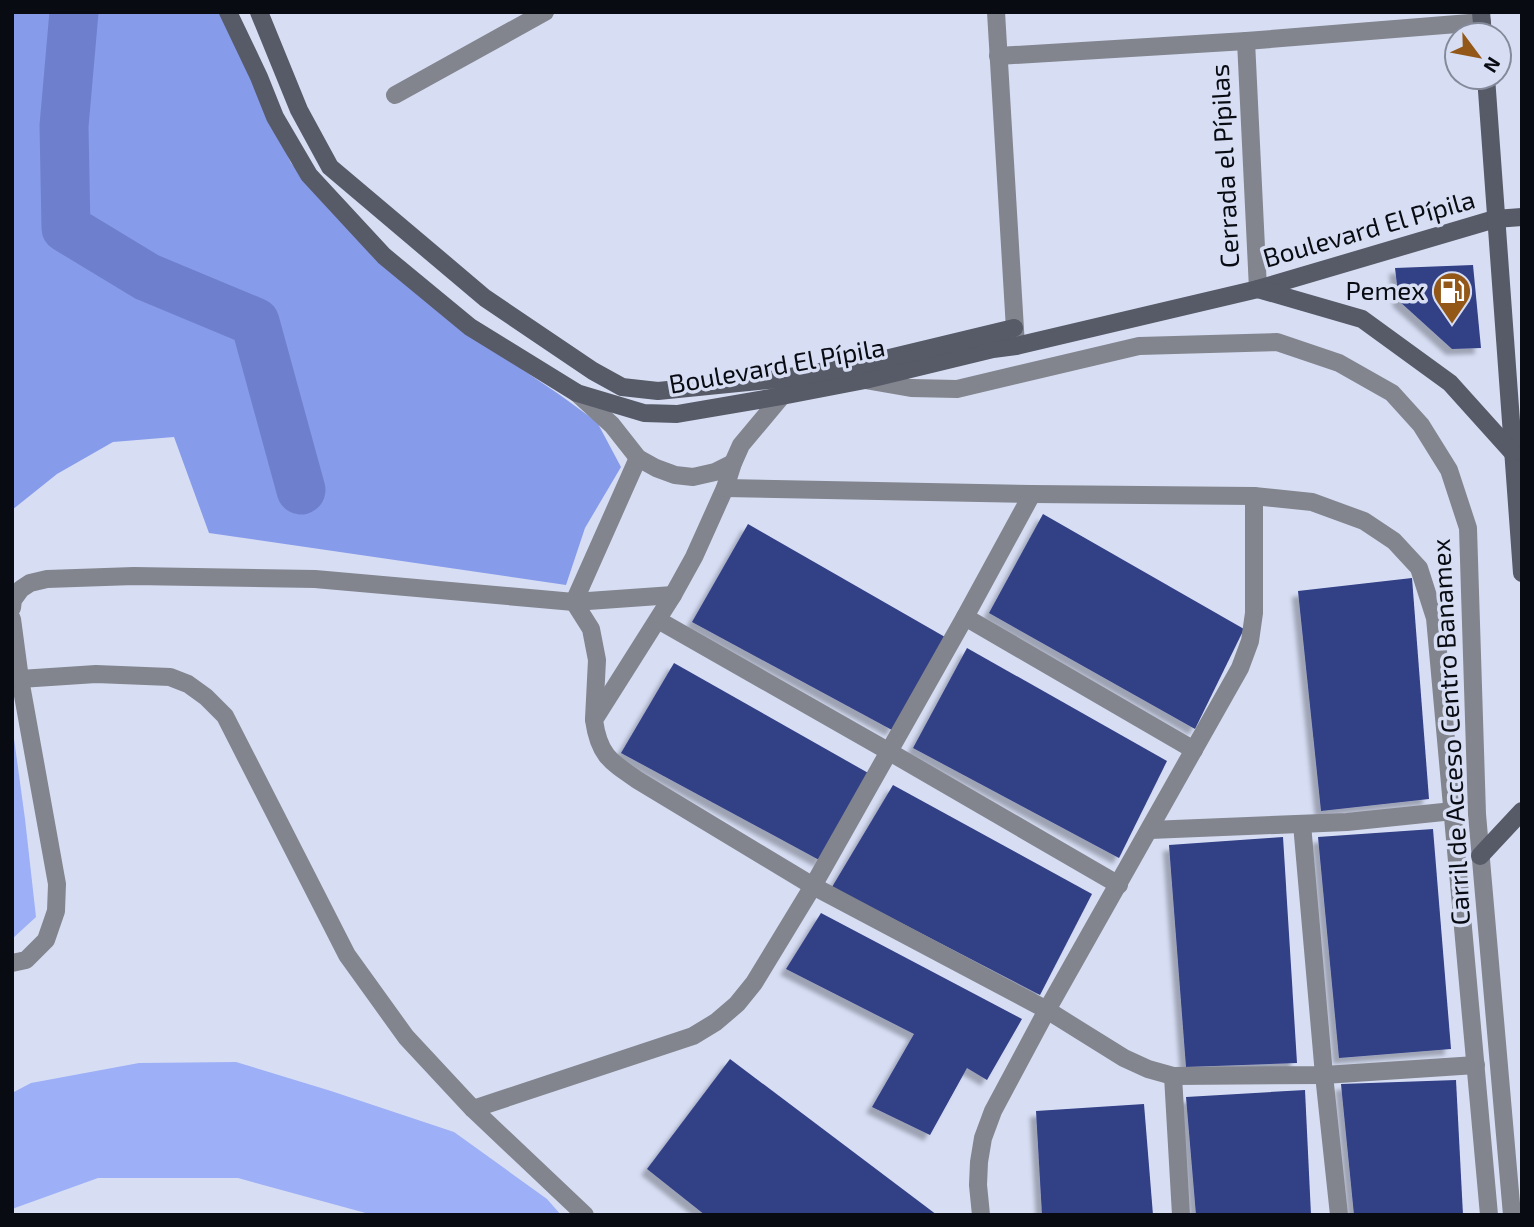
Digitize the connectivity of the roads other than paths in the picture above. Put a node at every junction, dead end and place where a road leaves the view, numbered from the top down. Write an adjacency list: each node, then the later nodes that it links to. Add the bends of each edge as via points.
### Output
1 (228, 12): 16 (street, Boulevard El Pípila, via 275,117 309,175 384,256 470,327)
2 (259, 12): 15 (street, Boulevard El Pípila, via 299,110 330,167 485,298 622,387 657,391)
3 (545, 12): 9 (street)
4 (996, 12): 7 (street)
5 (1443, 26): 6 (street)
6 (1245, 41): 7 (street); 12 (street, Cerrada el Pípilas)
7 (998, 56): 13 (street)
8 (1487, 91): 11 (street)
9 (395, 95)
10 (1522, 217): 11 (street, Boulevard El Pípila)
11 (1495, 219): 12 (street, Boulevard El Pípila); 17 (street)
12 (1258, 289): 13 (street, Boulevard El Pípila); 17 (street, Boulevard El Pípila, via 1362,319 1450,383)
13 (1015, 337): 14 (street, Boulevard El Pípila, via 993,349); 15 (street, Boulevard El Pípila, via 856,366)
14 (865, 380): 15 (street, Boulevard El Pípila); 38 (street, Carril de Acceso Centro Banamex, via 957,389 1139,346 1277,342 1339,363 1392,393 1421,425 1449,470 1468,528)
15 (780, 388): 16 (street, Boulevard El Pípila, via 677,414 644,413); 19 (street)
16 (578, 393): 18 (street)
17 (1513, 453): 23 (street)
18 (638, 458): 19 (street, via 675,475 693,477); 25 (street)
19 (733, 463): 20 (street)
20 (725, 488): 21 (street); 24 (street)
21 (1032, 494): 22 (street); 27 (street)
22 (1254, 496): 32 (street, via 1255,600 1250,641); 34 (street, via 1312,502 1364,521 1394,541 1419,568 1436,618)
23 (1522, 573)
24 (673, 595): 25 (street); 29 (street)
25 (574, 602): 26 (street, via 315,579 134,576 30,583 13,600); 31 (street, via 591,629 597,660)
26 (12, 608)
27 (965, 617): 32 (street); 33 (street)
28 (12, 619): 30 (street)
29 (658, 620): 31 (street); 33 (street)
30 (20, 679): 41 (street, via 57,884 57,911 46,940 26,960); 46 (street, via 96,674 170,677 206,696 225,716 346,956 406,1037)
31 (594, 720): 40 (street, via 597,740 615,765)
32 (1194, 750): 37 (street)
33 (888, 751): 39 (street); 40 (street)
34 (1453, 811): 36 (street); 43 (street)
35 (1522, 811): 38 (street)
36 (1302, 824): 37 (street); 44 (street)
37 (1150, 830): 39 (street)
38 (1480, 856): 52 (street, Carril de Acceso Centro Banamex)
39 (1118, 885): 42 (street)
40 (813, 886): 42 (street); 46 (street, via 754,983 716,1022 693,1036)
41 (12, 963)
42 (1047, 1010): 45 (street, via 1124,1058); 48 (street, via 983,1138 978,1185)
43 (1476, 1065): 44 (street); 51 (street)
44 (1324, 1075): 45 (street); 50 (street)
45 (1173, 1076): 49 (street)
46 (473, 1109): 47 (street)
47 (585, 1215)
48 (981, 1215)
49 (1181, 1215)
50 (1339, 1215)
51 (1489, 1215)
52 (1512, 1215)

